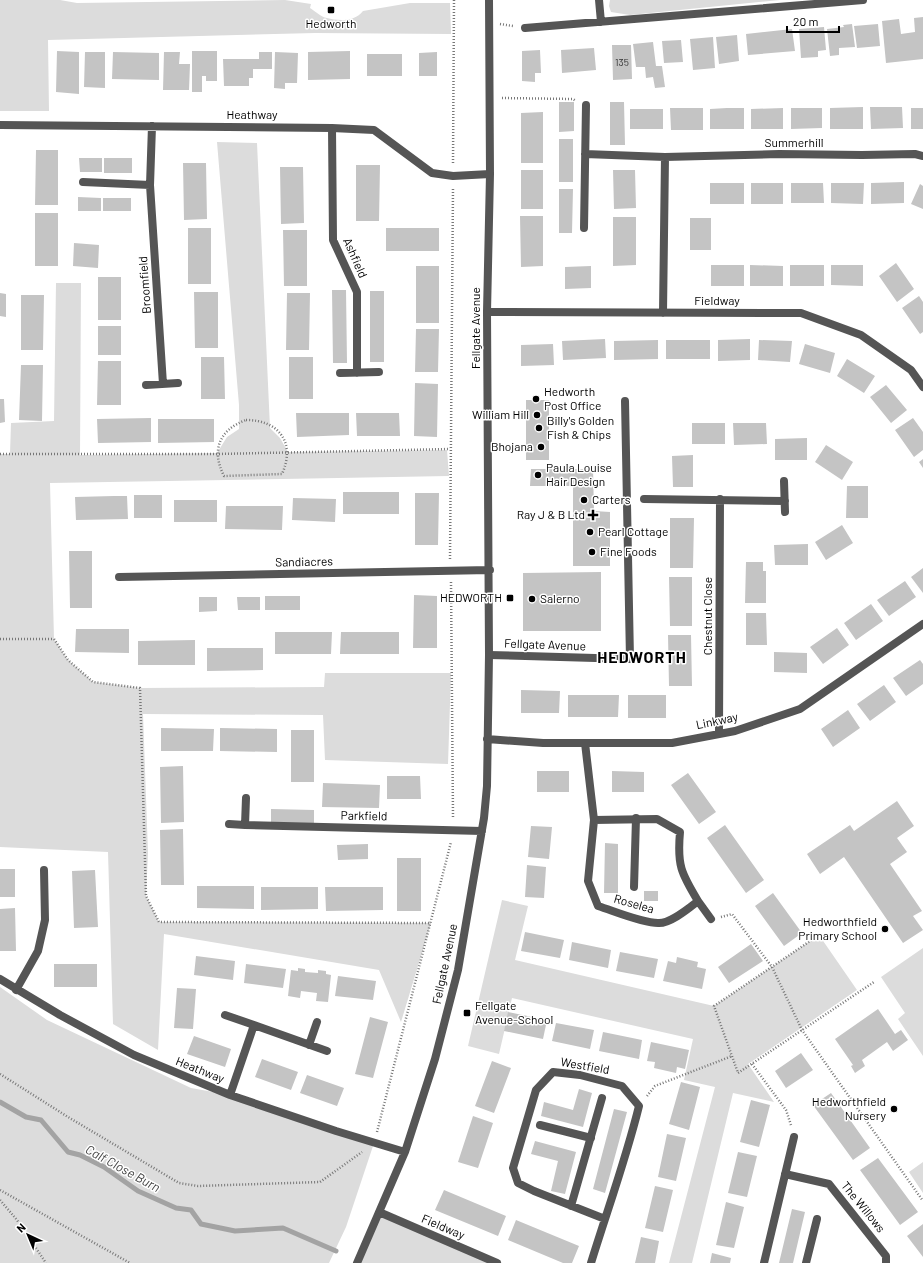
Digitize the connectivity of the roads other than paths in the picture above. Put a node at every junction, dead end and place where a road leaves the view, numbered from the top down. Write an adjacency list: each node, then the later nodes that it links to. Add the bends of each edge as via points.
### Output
1 (489, 0): 13 (street, Fellgate Avenue)
2 (599, 0): 4 (street)
3 (863, 0): 4 (street)
4 (601, 22): 5 (street)
5 (525, 28)
6 (586, 105): 10 (street)
7 (0, 125): 8 (street, Heathway)
8 (152, 126): 9 (street, Heathway); 15 (street, Broomfield)
9 (332, 128): 13 (street, Heathway, via 374,130 432,173 453,176); 19 (street, Ashfield, via 333,240 357,292)
10 (585, 154): 12 (street, Summerhill); 16 (street)
11 (923, 156): 12 (street, Summerhill, via 779,154)
12 (665, 157): 18 (street)
13 (490, 174): 17 (street, Fellgate Avenue)
14 (83, 182): 15 (street)
15 (150, 185): 23 (street, Broomfield)
16 (584, 228)
17 (488, 312): 18 (street, Fieldway); 32 (street, Fellgate Avenue)
18 (663, 313): 25 (street, Fieldway, via 801,313 861,335 911,370)
19 (357, 372): 20 (street); 21 (street)
20 (379, 372)
21 (340, 373)
22 (178, 383): 23 (street)
23 (163, 384): 24 (street)
24 (146, 385)
25 (923, 387)
26 (625, 401): 35 (street, Fellgate Avenue, via 630,659)
27 (784, 481): 30 (street)
28 (644, 498): 29 (street)
29 (720, 499): 30 (street); 36 (street, Chestnut Close)
30 (785, 501): 31 (street)
31 (785, 512)
32 (490, 570): 33 (street, Sandiacres); 35 (street, Fellgate Avenue)
33 (119, 577)
34 (923, 624): 36 (street, Linkway, via 800,709)
35 (490, 655): 37 (street, Fellgate Avenue)
36 (720, 734): 38 (street, Linkway, via 672,743)
37 (487, 739): 38 (street, Linkway); 44 (street, Fellgate Avenue, via 487,786)
38 (585, 743): 41 (street, Roselea)
39 (246, 798): 43 (street)
40 (636, 818): 41 (street); 46 (street); 47 (street, via 657,819 680,832 678,856 684,877)
41 (594, 820): 47 (street, Roselea, via 588,881 598,906 659,924 681,914)
42 (229, 824): 43 (street, Parkfield)
43 (245, 825): 44 (street, Parkfield)
44 (482, 831): 61 (street, Fellgate Avenue, via 458,970 435,1059)
45 (44, 870): 50 (street, via 45,920 38,951)
46 (634, 887)
47 (698, 901): 48 (street)
48 (711, 919)
49 (0, 979): 50 (street, Heathway)
50 (16, 990): 56 (street, Heathway, via 134,1055)
51 (225, 1015): 53 (street)
52 (317, 1022): 54 (street)
53 (254, 1025): 54 (street); 56 (street)
54 (309, 1045): 55 (street)
55 (327, 1050)
56 (230, 1095): 61 (street, Heathway)
57 (602, 1098): 60 (street)
58 (540, 1125): 60 (street)
59 (794, 1137): 62 (street)
60 (590, 1138): 63 (street)
61 (405, 1152): 64 (street, Fellgate Avenue)
62 (785, 1174): 70 (street); 72 (street, The Willows, via 829,1184 886,1256)
63 (571, 1206): 65 (street, Westfield); 65 (street, Westfield, via 518,1183 513,1168 536,1090 553,1072 580,1075 622,1086 639,1106)
64 (380, 1212): 67 (street, Fellgate Avenue); 68 (street, Fieldway)
65 (605, 1219): 69 (street)
66 (817, 1219): 71 (street)
67 (357, 1263)
68 (498, 1263)
69 (590, 1263)
70 (764, 1263)
71 (806, 1263)
72 (886, 1263)

